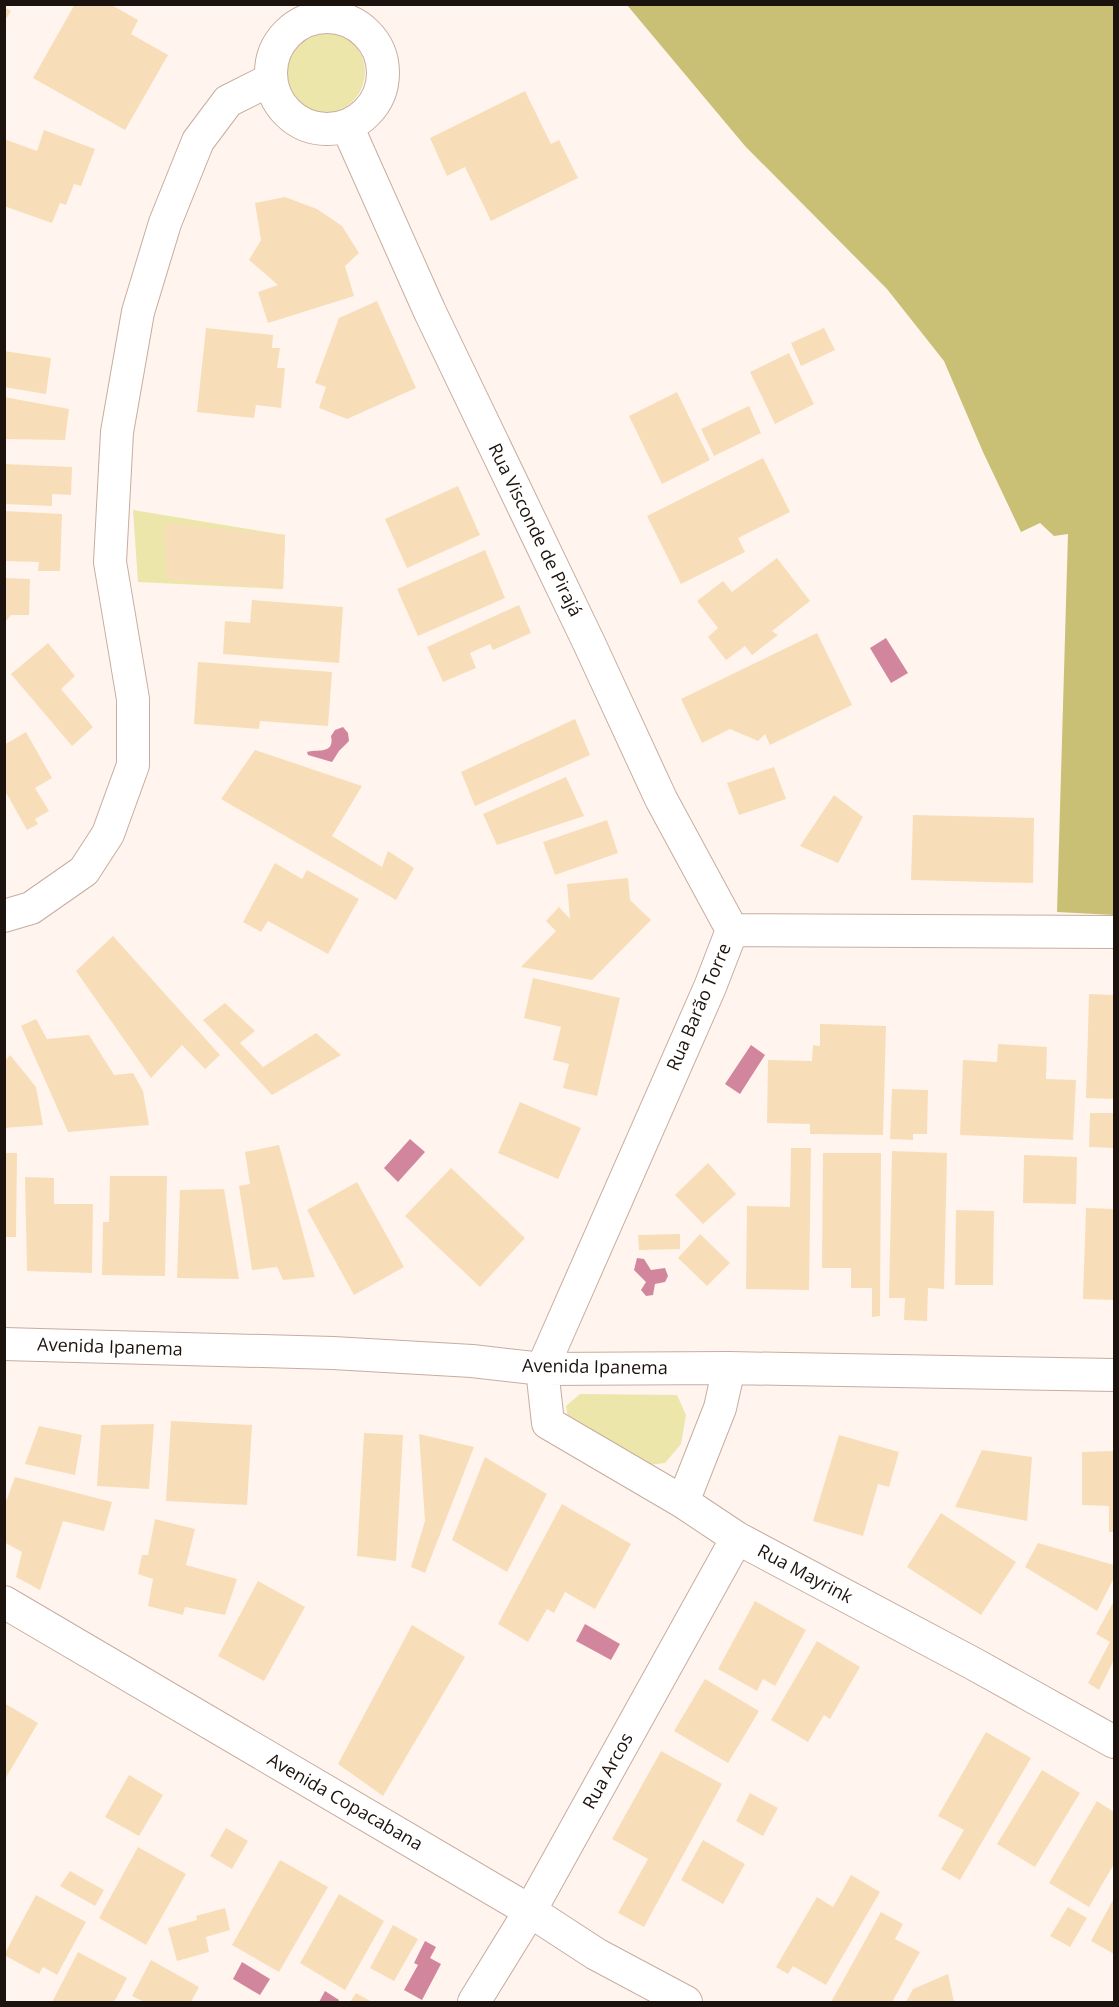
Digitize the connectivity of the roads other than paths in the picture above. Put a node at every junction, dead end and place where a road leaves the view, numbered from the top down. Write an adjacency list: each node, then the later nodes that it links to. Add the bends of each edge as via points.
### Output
1 (270, 80): 2 (street, via 276,99 302,124 320,129); 2 (street, via 273,54 283,36 307,20 326,16 347,20 364,30 382,60 382,83 376,102); 3 (street, via 228,101 198,141 165,223 138,312 117,432 110,561 133,699 133,765 108,834 84,871 31,908)
2 (346, 126): 4 (street, Rua Visconde de Pirajá, via 661,799)
3 (4, 916)
4 (732, 930): 5 (street, Rua Barão Torre); 8 (street, Rua Barão Torre)
5 (1114, 932)
6 (4, 1344): 8 (street, Avenida Ipanema, via 333,1353)
7 (729, 1368): 8 (street, Avenida Ipanema); 9 (street, Avenida Ipanema); 10 (street, via 720,1408)
8 (542, 1369): 10 (street, Rua Mayrink, via 548,1423)
9 (1114, 1375)
10 (682, 1502): 11 (street, Rua Mayrink)
11 (737, 1538): 13 (street, Rua Mayrink); 14 (street, Rua Arcos)
12 (4, 1602): 14 (street, Avenida Copacabana)
13 (1114, 1742)
14 (530, 1911): 15 (street, Rua Arcos); 16 (street, Avenida Copacabana, via 596,1954)
15 (474, 2002)
16 (686, 2002)

